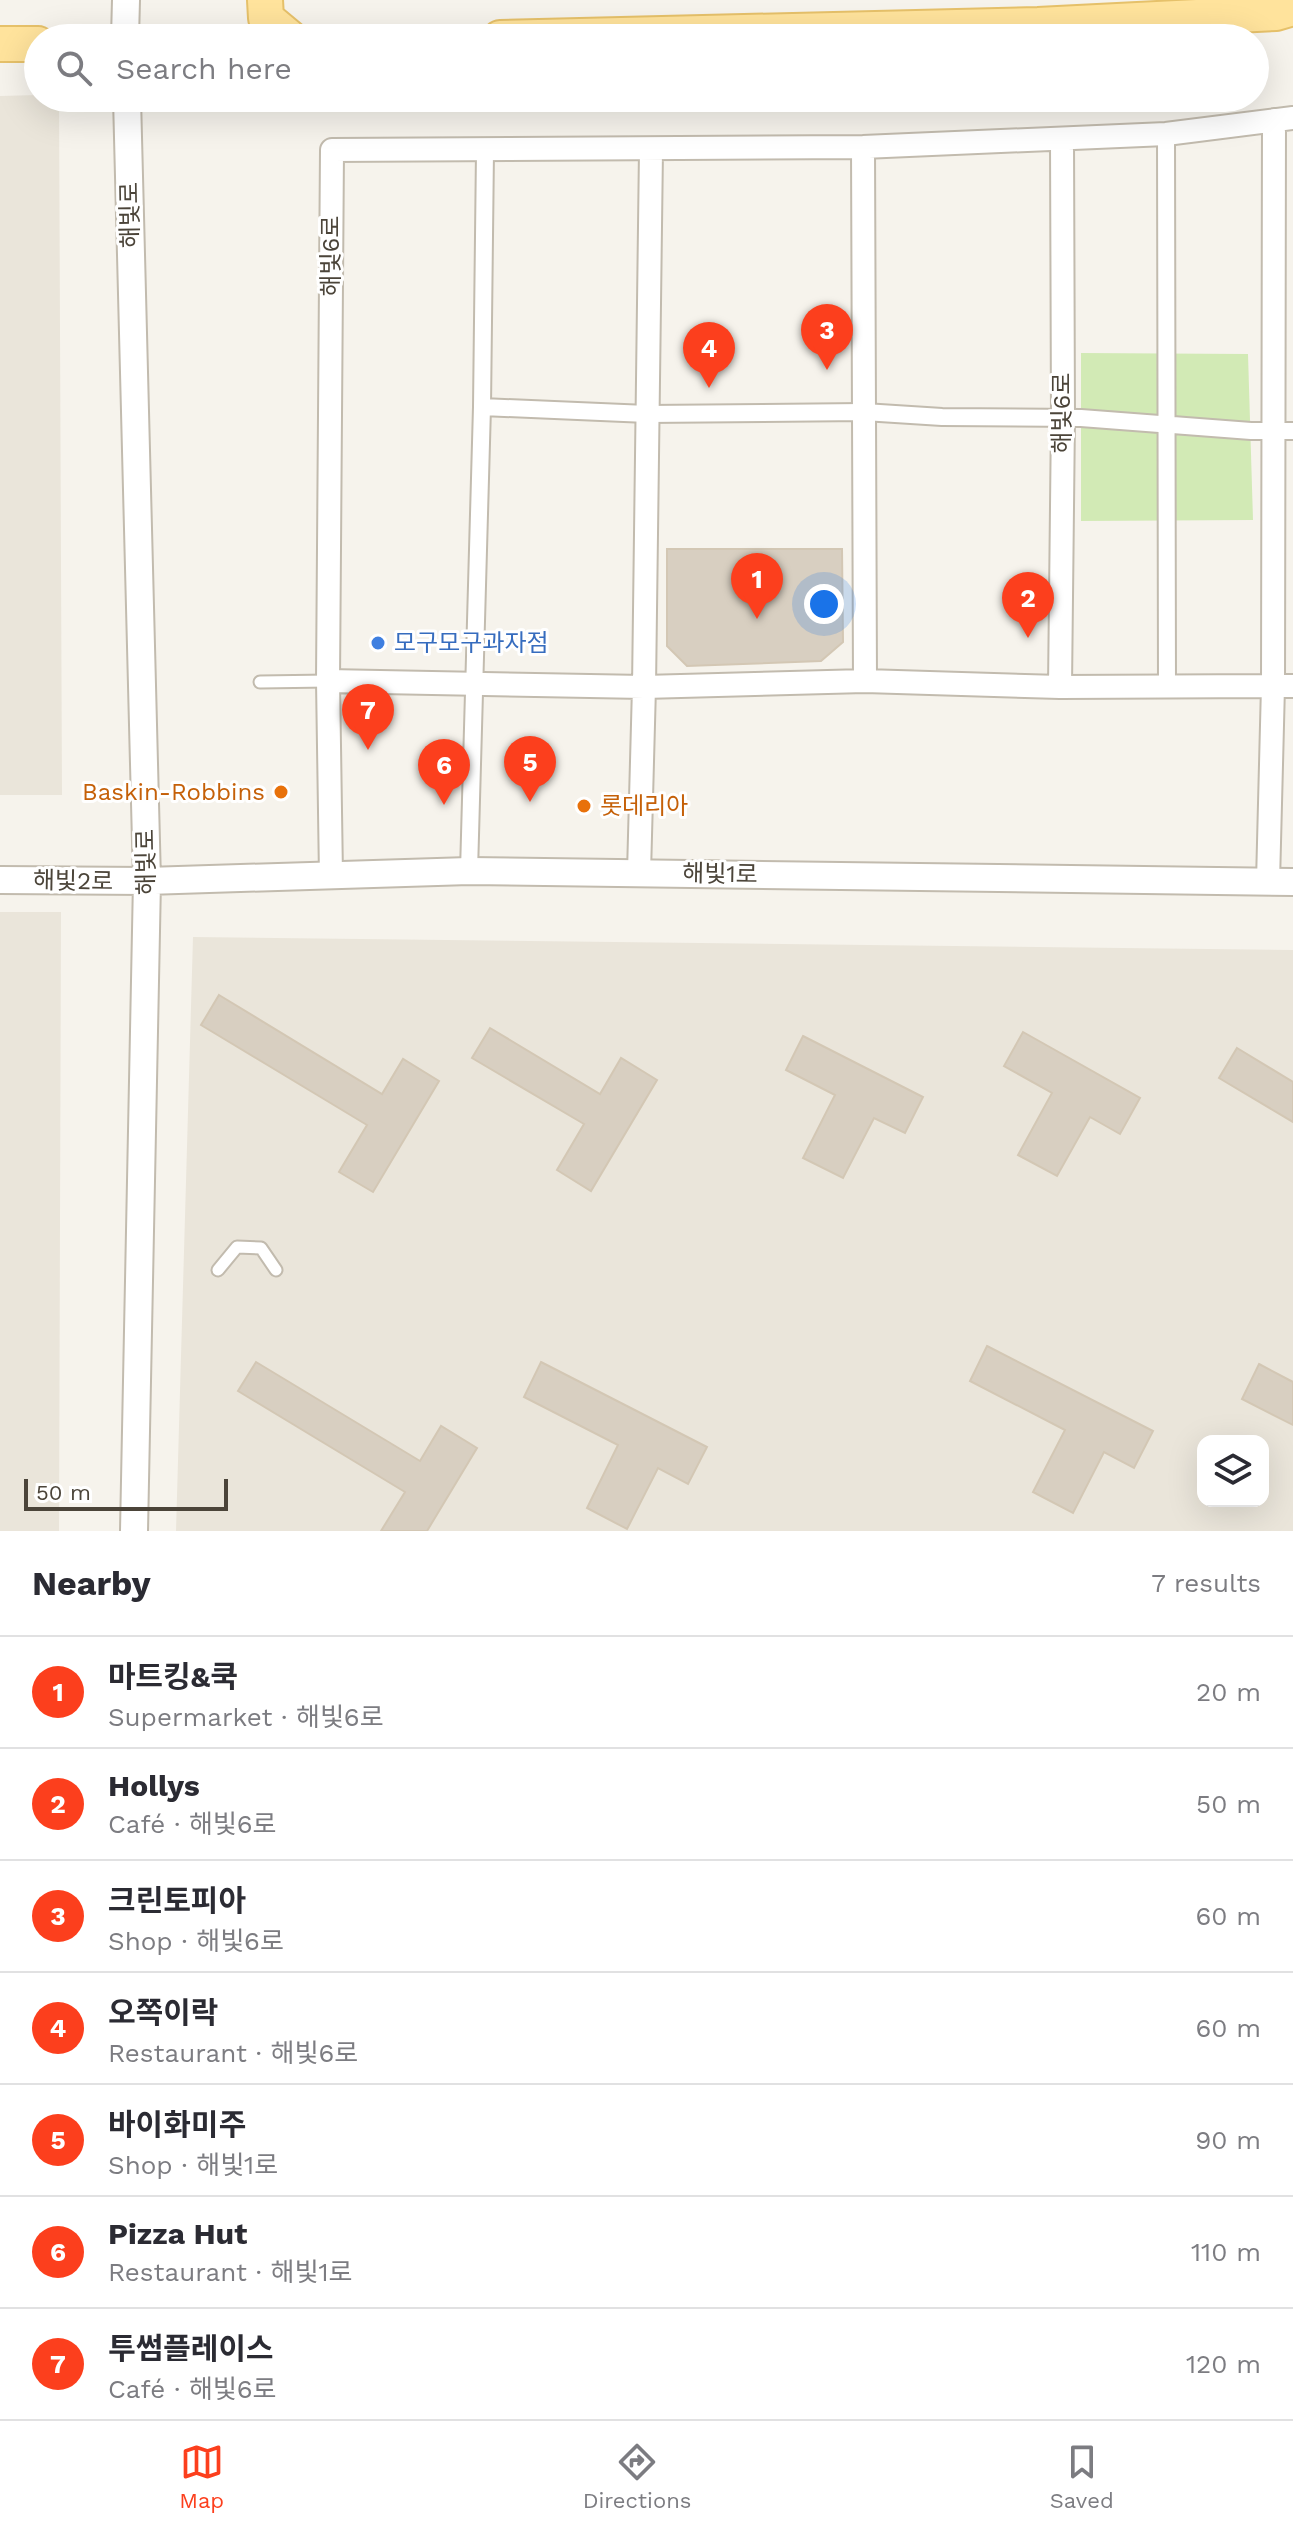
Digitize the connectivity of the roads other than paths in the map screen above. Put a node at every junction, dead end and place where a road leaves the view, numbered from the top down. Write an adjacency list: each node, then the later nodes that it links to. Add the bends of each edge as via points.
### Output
1 (126, 0): 4 (street)
2 (265, 0): 5 (main road, via 266,18)
3 (1293, 8): 6 (main road)
4 (125, 24)
5 (273, 24)
6 (1058, 24)
7 (0, 44): 8 (main road)
8 (24, 44)
9 (127, 112): 33 (street, 해빛로)
10 (1284, 119): 11 (street, 해빛6로); 20 (street, 해빛6로)
11 (1166, 134): 12 (street, 해빛6로); 28 (street)
12 (1062, 140): 13 (street, 해빛6로); 19 (street, 해빛6로)
13 (863, 147): 14 (street, 해빛6로); 17 (street)
14 (651, 150): 15 (street, 해빛6로); 18 (street)
15 (485, 151): 16 (street); 21 (street, 해빛6로, via 332,150)
16 (482, 407): 18 (street); 24 (street)
17 (864, 412): 18 (street); 19 (street); 22 (street)
18 (647, 414): 26 (street)
19 (1063, 417): 20 (street); 27 (street, 해빛6로)
20 (1283, 431): 25 (street, 해빛6로)
21 (328, 681): 23 (lane); 24 (street); 31 (street, 해빛6로)
22 (865, 681): 26 (street); 27 (street)
23 (260, 682)
24 (473, 683): 26 (street); 29 (street)
25 (1283, 686): 28 (street); 34 (street, 해빛6로)
26 (644, 687): 30 (street)
27 (1060, 687): 28 (street)
28 (1167, 687)
29 (469, 871): 30 (street, 해빛1로); 31 (street, 해빛1로)
30 (639, 873): 34 (street, 해빛1로)
31 (331, 876): 33 (street, 해빛1로)
32 (0, 880): 33 (street, 해빛2로)
33 (147, 881): 37 (street, 해빛로)
34 (1281, 882)
35 (218, 1270): 36 (lane, via 237,1247 261,1248)
36 (276, 1270)
37 (134, 1531)

